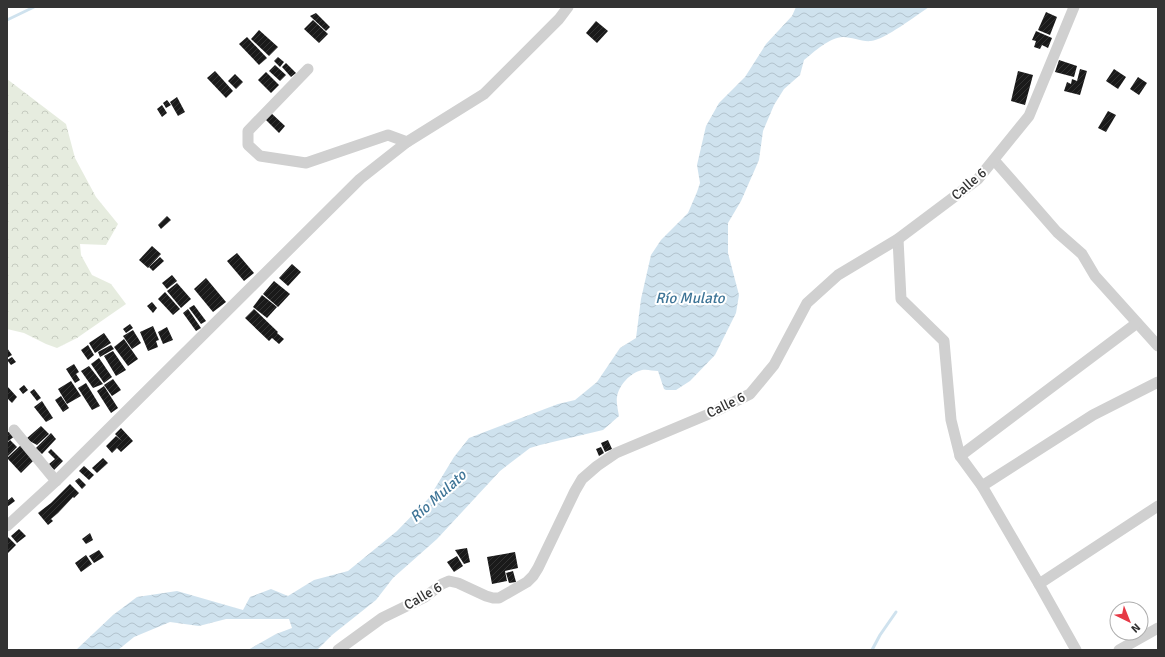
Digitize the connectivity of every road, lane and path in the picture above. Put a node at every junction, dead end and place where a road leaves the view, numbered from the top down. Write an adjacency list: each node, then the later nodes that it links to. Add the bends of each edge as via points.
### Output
1 (568, 7): 4 (street, via 484,94)
2 (1074, 7): 5 (street, Calle 6, via 1029,116)
3 (308, 69): 4 (street, via 248,131 248,146 260,156 306,163 388,135)
4 (408, 142): 12 (street, via 360,179)
5 (994, 160): 6 (street, Calle 6, via 978,179); 7 (street, via 1057,232 1082,254 1095,276)
6 (898, 239): 11 (street, via 901,299 944,341 951,420); 18 (street, Calle 6, via 838,275 807,303 774,365 750,394 616,453 582,479 538,568 527,582 499,598 493,598 458,582 449,581 425,597 382,618)
7 (1137, 324): 8 (street); 11 (street)
8 (1158, 346)
9 (1158, 382): 13 (street, via 1093,414)
10 (14, 430): 12 (street)
11 (960, 456): 13 (street)
12 (56, 481): 15 (street)
13 (982, 486): 16 (street)
14 (1158, 506): 16 (street)
15 (7, 526)
16 (1039, 584): 19 (street)
17 (1158, 628): 20 (street)
18 (338, 650)
19 (1076, 650)
20 (1119, 650)

